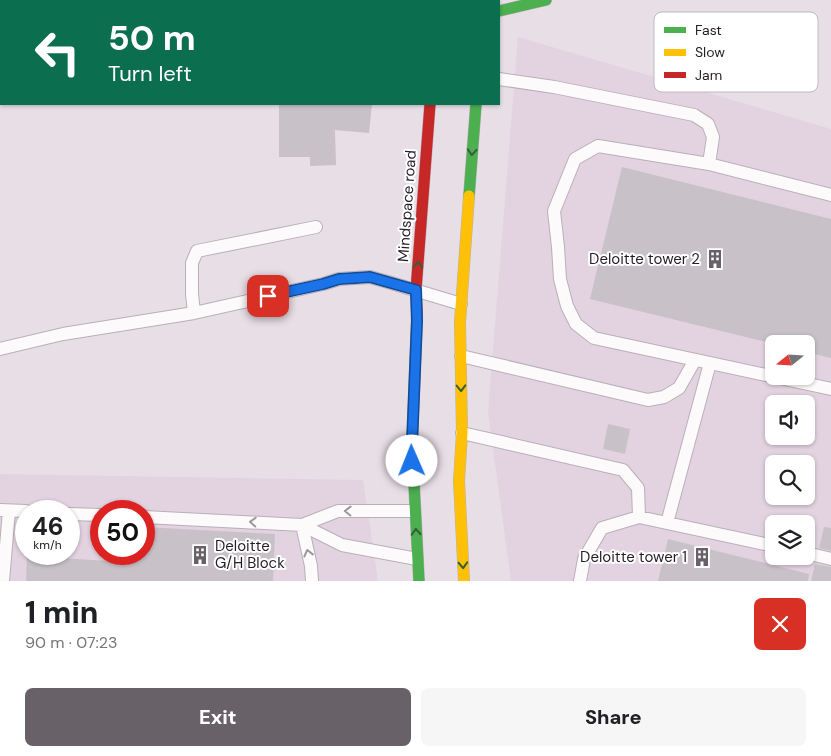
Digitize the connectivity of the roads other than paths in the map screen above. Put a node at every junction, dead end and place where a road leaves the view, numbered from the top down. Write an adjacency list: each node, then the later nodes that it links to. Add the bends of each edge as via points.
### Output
1 (546, 0): 2 (main road)
2 (500, 11)
3 (500, 79): 6 (lane, via 694,114 708,124 713,137)
4 (430, 105): 9 (main road, Mindspace road, one-way to 4)
5 (476, 105): 10 (main road, one-way to 10)
6 (709, 164): 7 (lane); 14 (lane, via 598,146 575,159 554,211 560,279 576,324 594,338)
7 (831, 195)
8 (316, 227): 11 (lane, via 197,251 192,263)
9 (416, 290): 10 (lane); 11 (lane, via 370,277 339,279); 19 (main road, Mindspace road, via 412,444)
10 (461, 304): 13 (main road)
11 (194, 313): 12 (lane, via 62,334)
12 (0, 349)
13 (461, 356): 14 (lane, via 648,400 664,397 679,388); 17 (main road, one-way to 17)
14 (695, 360): 15 (lane)
15 (710, 363): 16 (lane); 22 (lane)
16 (831, 390)
17 (462, 433): 20 (lane, via 623,470 638,488); 31 (main road, one-way to 31, via 459,481)
18 (5, 511): 28 (lane)
19 (414, 511): 23 (lane, one-way to 23, via 338,511); 26 (main road, Mindspace road, one-way to 19)
20 (639, 517): 22 (lane); 32 (lane, via 602,528 584,559)
21 (155, 518): 23 (lane, one-way to 21)
22 (667, 523): 24 (lane)
23 (302, 525): 26 (lane, via 342,544); 29 (lane, one-way to 23)
24 (765, 544)
25 (815, 555): 27 (lane)
26 (417, 559): 30 (main road, Mindspace road)
27 (831, 559)
28 (3, 581)
29 (312, 581)
30 (419, 581)
31 (464, 581)
32 (580, 581)

